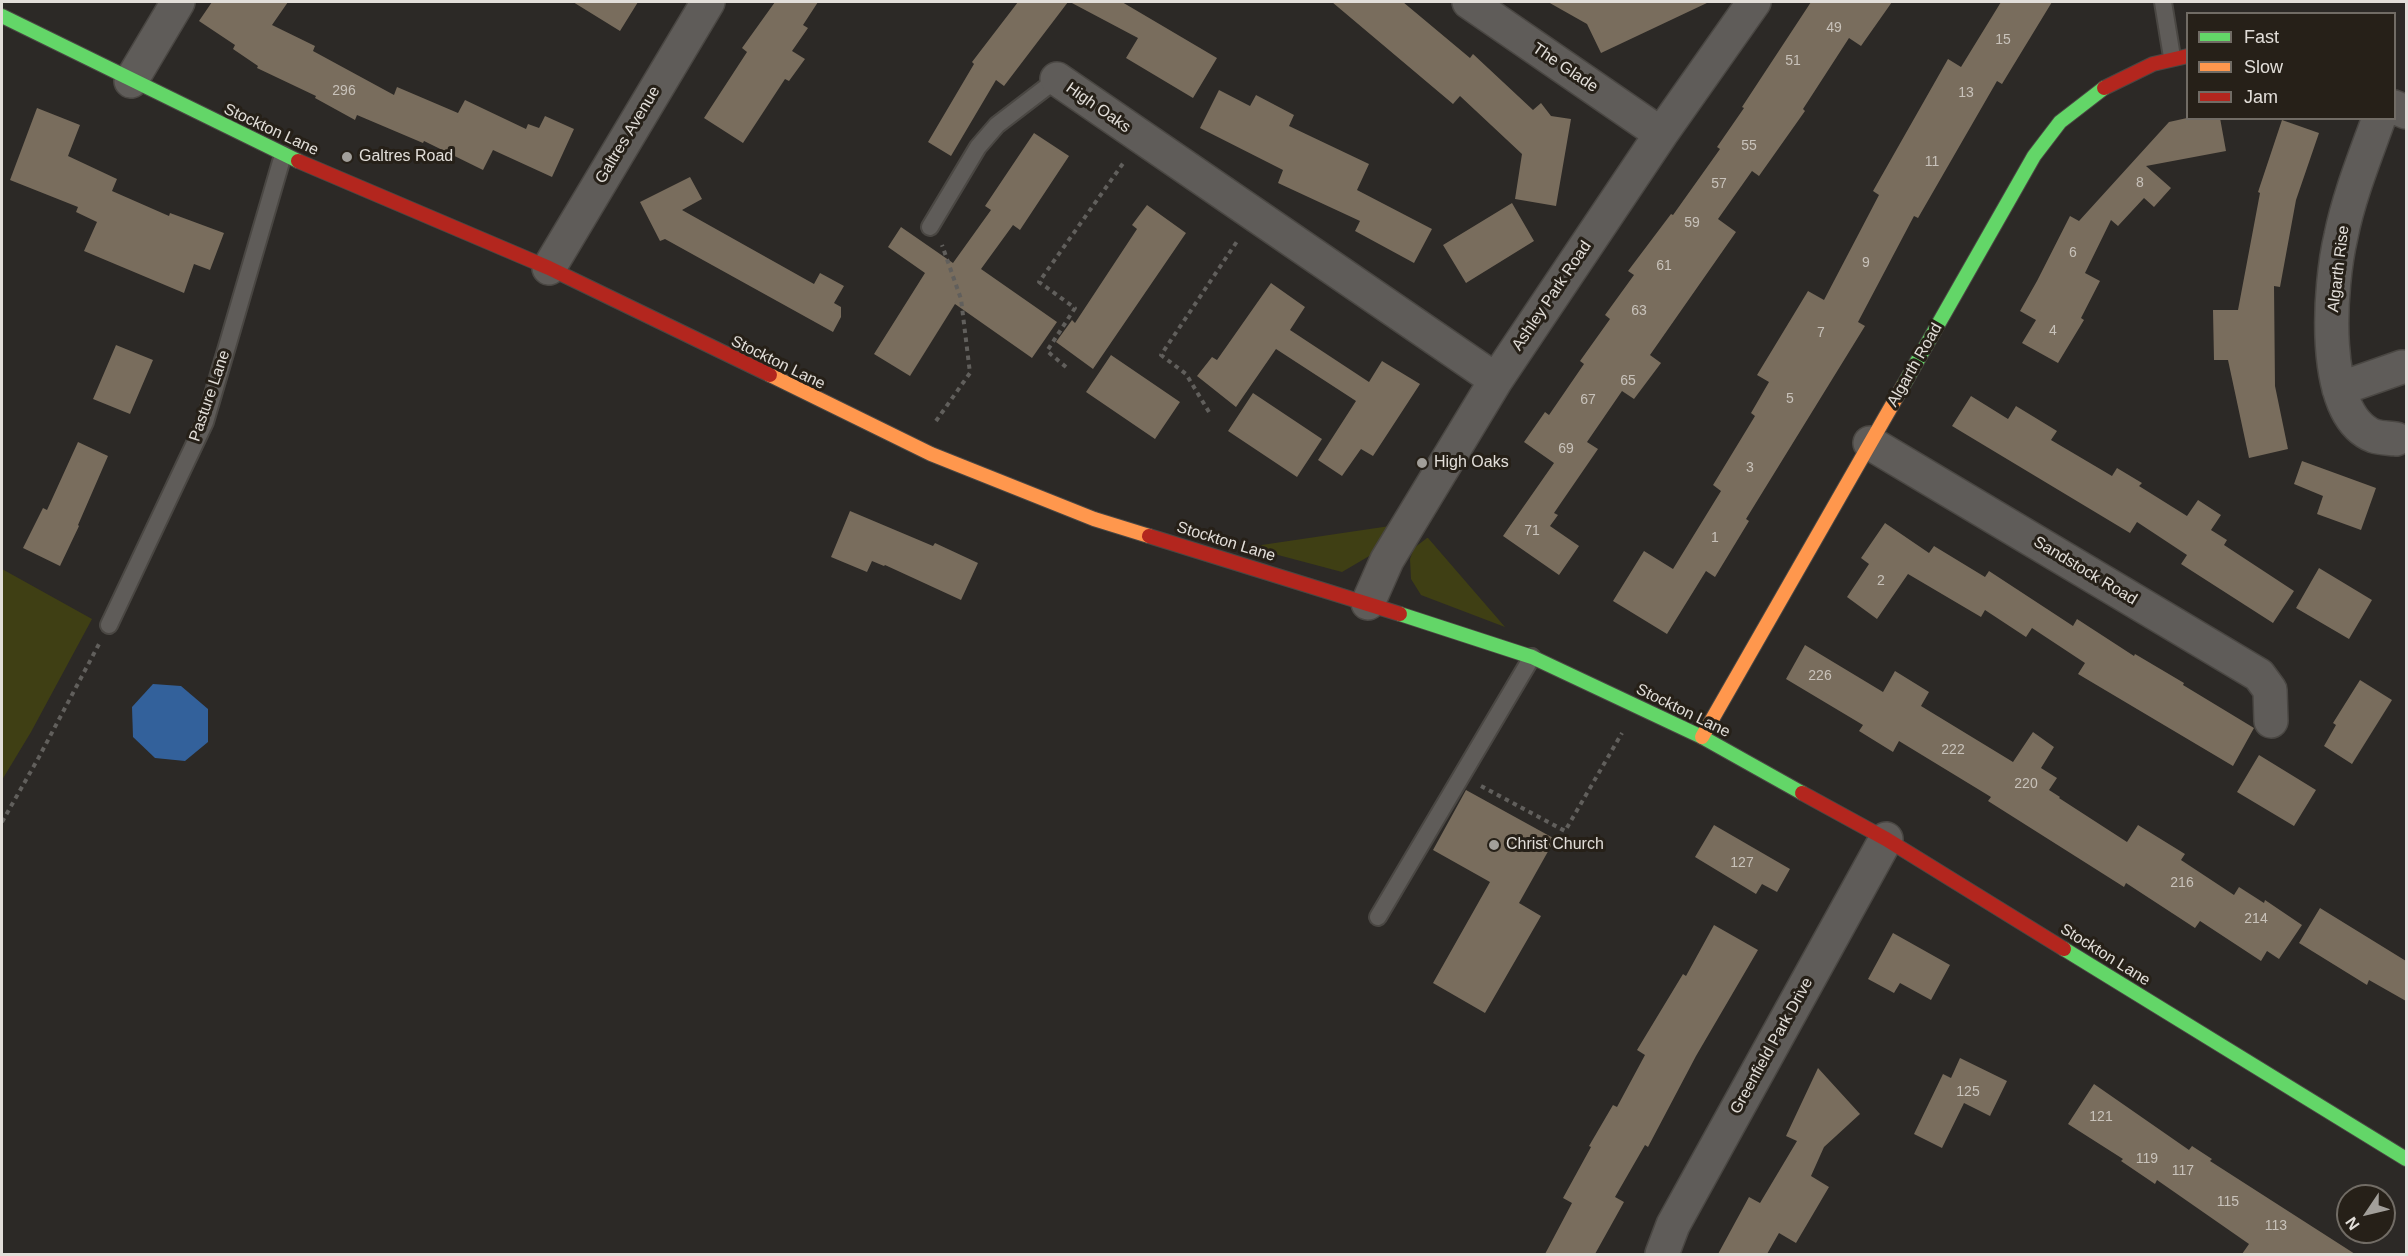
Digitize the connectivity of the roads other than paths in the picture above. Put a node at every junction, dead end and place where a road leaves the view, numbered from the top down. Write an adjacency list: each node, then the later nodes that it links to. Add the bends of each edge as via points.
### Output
1 (178, 2): 9 (street)
2 (708, 2): 14 (street, Galtres Avenue)
3 (1469, 2): 11 (street, The Glade)
4 (1754, 2): 11 (street, Ashley Park Road)
5 (2163, 2): 7 (lane)
6 (2, 16): 9 (street, Stockton Lane)
7 (2180, 57): 19 (street, Algarth Road, via 2124,76 2086,98 2058,124 2034,156)
8 (1057, 79): 13 (lane, via 997,125 978,147); 16 (street, High Oaks)
9 (131, 81): 12 (street, Stockton Lane)
10 (2378, 120): 17 (street, Algarth Rise, via 2340,237 2332,300)
11 (1661, 134): 16 (street, Ashley Park Road)
12 (283, 155): 14 (street, Stockton Lane); 21 (lane, Pasture Lane, via 205,422)
13 (930, 227)
14 (549, 268): 20 (street, Stockton Lane, via 917,448 1094,519)
15 (2402, 367): 17 (street)
16 (1496, 380): 20 (street, Ashley Park Road, via 1387,561)
17 (2338, 389): 18 (street, Algarth Rise, via 2360,427 2374,436)
18 (2396, 439)
19 (1870, 442): 23 (street, Sandstock Road, via 2259,675 2270,690); 24 (street, Algarth Road)
20 (1368, 603): 22 (street, Stockton Lane)
21 (109, 625)
22 (1532, 657): 24 (street, Stockton Lane); 26 (lane)
23 (2271, 721)
24 (1702, 737): 25 (street, Stockton Lane)
25 (1886, 839): 27 (street, Stockton Lane); 28 (street, Greenfield Park Drive, via 1673,1225)
26 (1378, 917)
27 (2406, 1159)
28 (1662, 1254)

